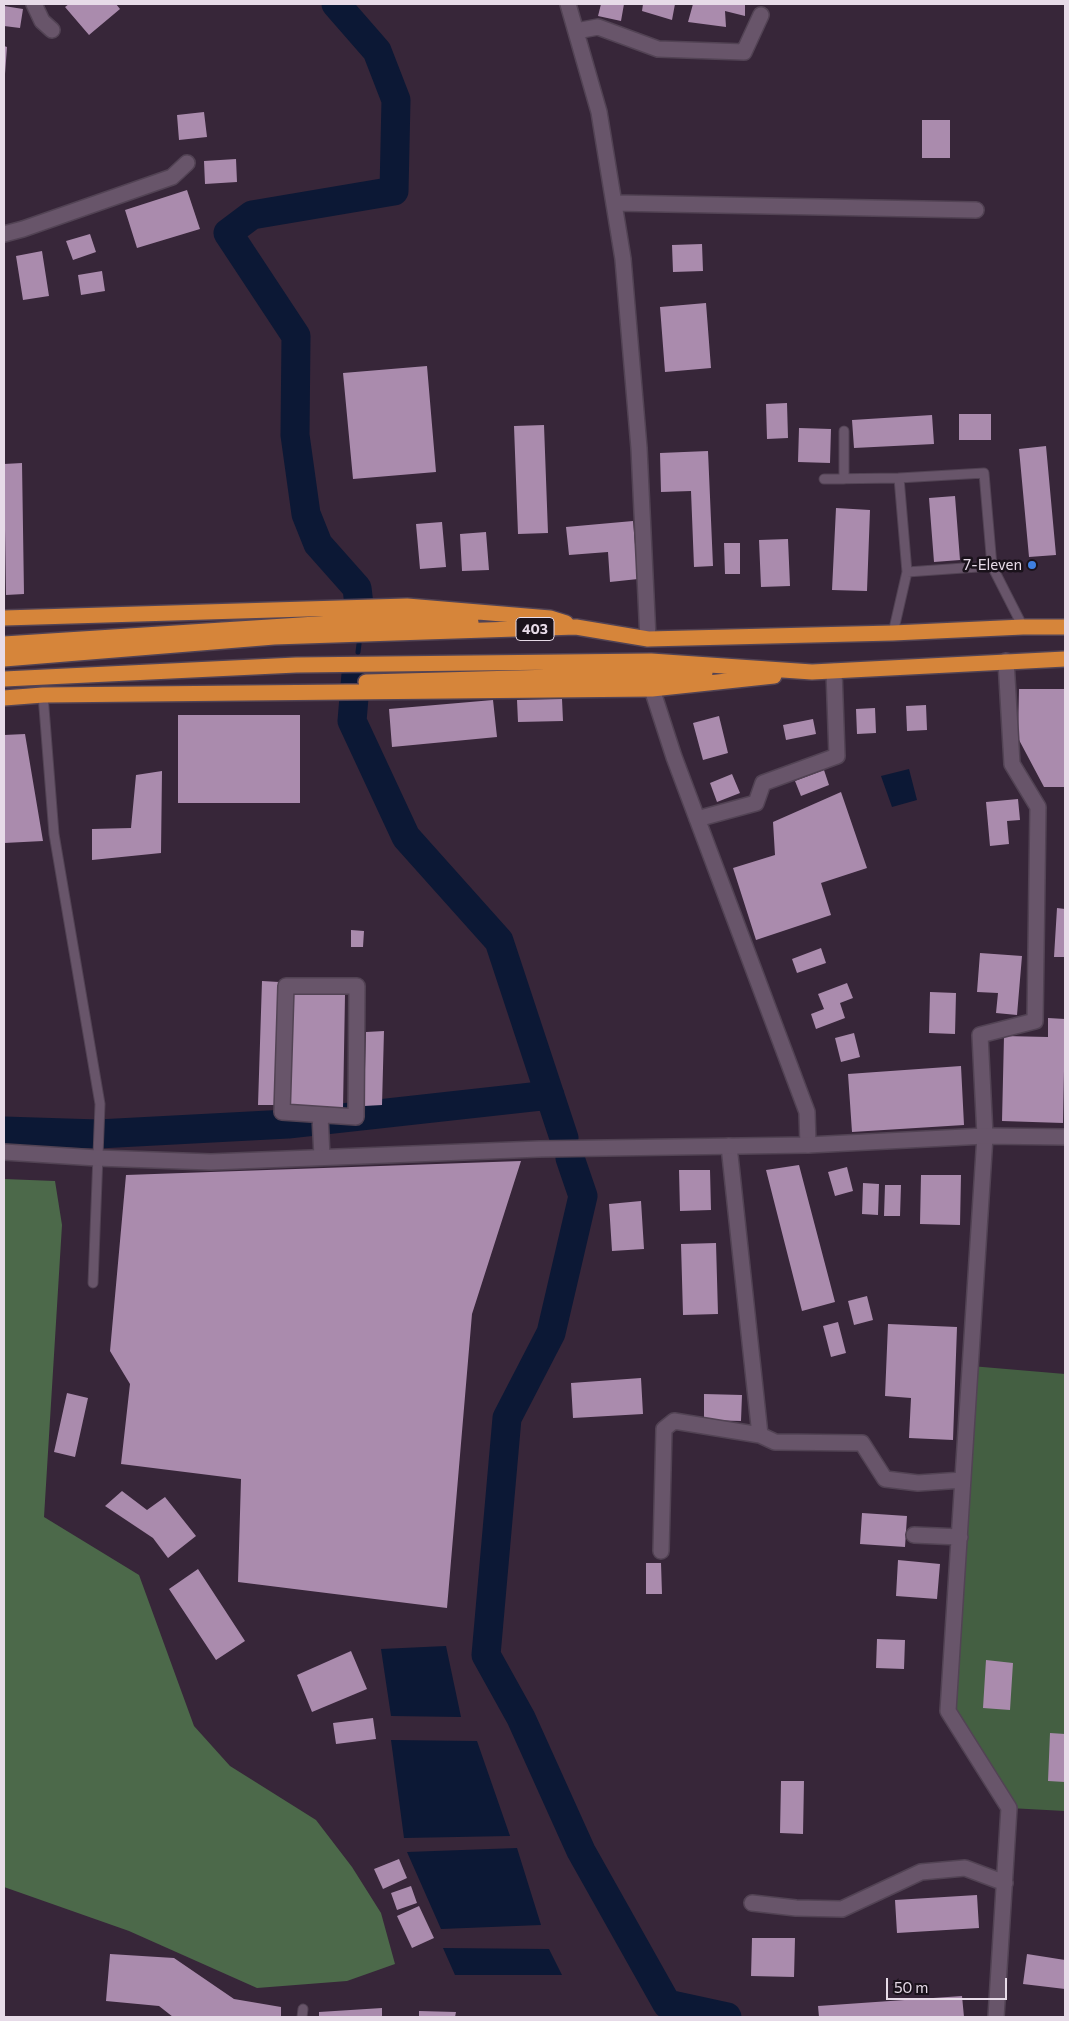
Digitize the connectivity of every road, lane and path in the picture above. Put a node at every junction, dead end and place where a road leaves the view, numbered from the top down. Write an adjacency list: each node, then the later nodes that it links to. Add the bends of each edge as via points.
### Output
1 (34, 4): 4 (street, via 42,21)
2 (568, 4): 5 (street)
3 (761, 15): 5 (street, via 744,52 658,48 598,27)
4 (52, 30)
5 (576, 31): 7 (street, via 599,112)
6 (187, 163): 9 (street, via 172,177)
7 (614, 203): 8 (street); 21 (street, via 623,259 639,448)
8 (976, 210)
9 (4, 234)
10 (844, 431): 13 (lane)
11 (899, 478): 13 (lane); 14 (lane, via 984,473); 15 (lane)
12 (824, 479): 13 (lane)
13 (844, 479)
14 (992, 566): 15 (lane); 17 (lane)
15 (907, 572): 20 (lane)
16 (4, 618): 19 (highway, via 407,606 550,618)
17 (1023, 627): 18 (highway, 403); 20 (highway, 403)
18 (1065, 627)
19 (569, 628): 21 (highway, 403); 22 (highway, via 410,618); 23 (highway, 403, via 274,637)
20 (893, 633): 21 (highway, 403)
21 (648, 639)
22 (4, 644)
23 (4, 659)
24 (1065, 659): 25 (highway, 403)
25 (1006, 661): 26 (highway, 403); 35 (street, via 1012,764 1038,807 1035,1021 980,1035)
26 (834, 671): 27 (highway, 403); 33 (street, via 837,756 763,783 756,803)
27 (812, 672): 28 (highway, 403, via 652,661 296,665); 29 (highway); 30 (highway)
28 (4, 679)
29 (652, 689): 31 (highway); 33 (street)
30 (4, 692)
31 (43, 695): 32 (highway); 41 (lane, via 54,834 100,1104)
32 (4, 698)
33 (698, 820): 37 (street, via 807,1112)
34 (320, 1115): 34 (street, via 282,1112 286,986 357,986 356,1117); 40 (street)
35 (985, 1136): 36 (street); 37 (street); 44 (street)
36 (1065, 1137)
37 (808, 1145): 38 (street)
38 (729, 1146): 40 (street); 43 (street)
39 (4, 1152): 41 (street)
40 (322, 1157): 41 (street, via 212,1162)
41 (96, 1158): 42 (lane)
42 (93, 1283)
43 (760, 1435): 44 (street, via 775,1442 862,1443 885,1479 918,1483); 47 (street, via 674,1421 664,1430)
44 (963, 1480): 46 (street)
45 (914, 1535): 46 (street)
46 (960, 1537): 48 (street, via 948,1711 1009,1808)
47 (661, 1551)
48 (1005, 1883): 49 (street, via 965,1868 921,1872 842,1909); 50 (street)
49 (752, 1903)
50 (996, 2017)

